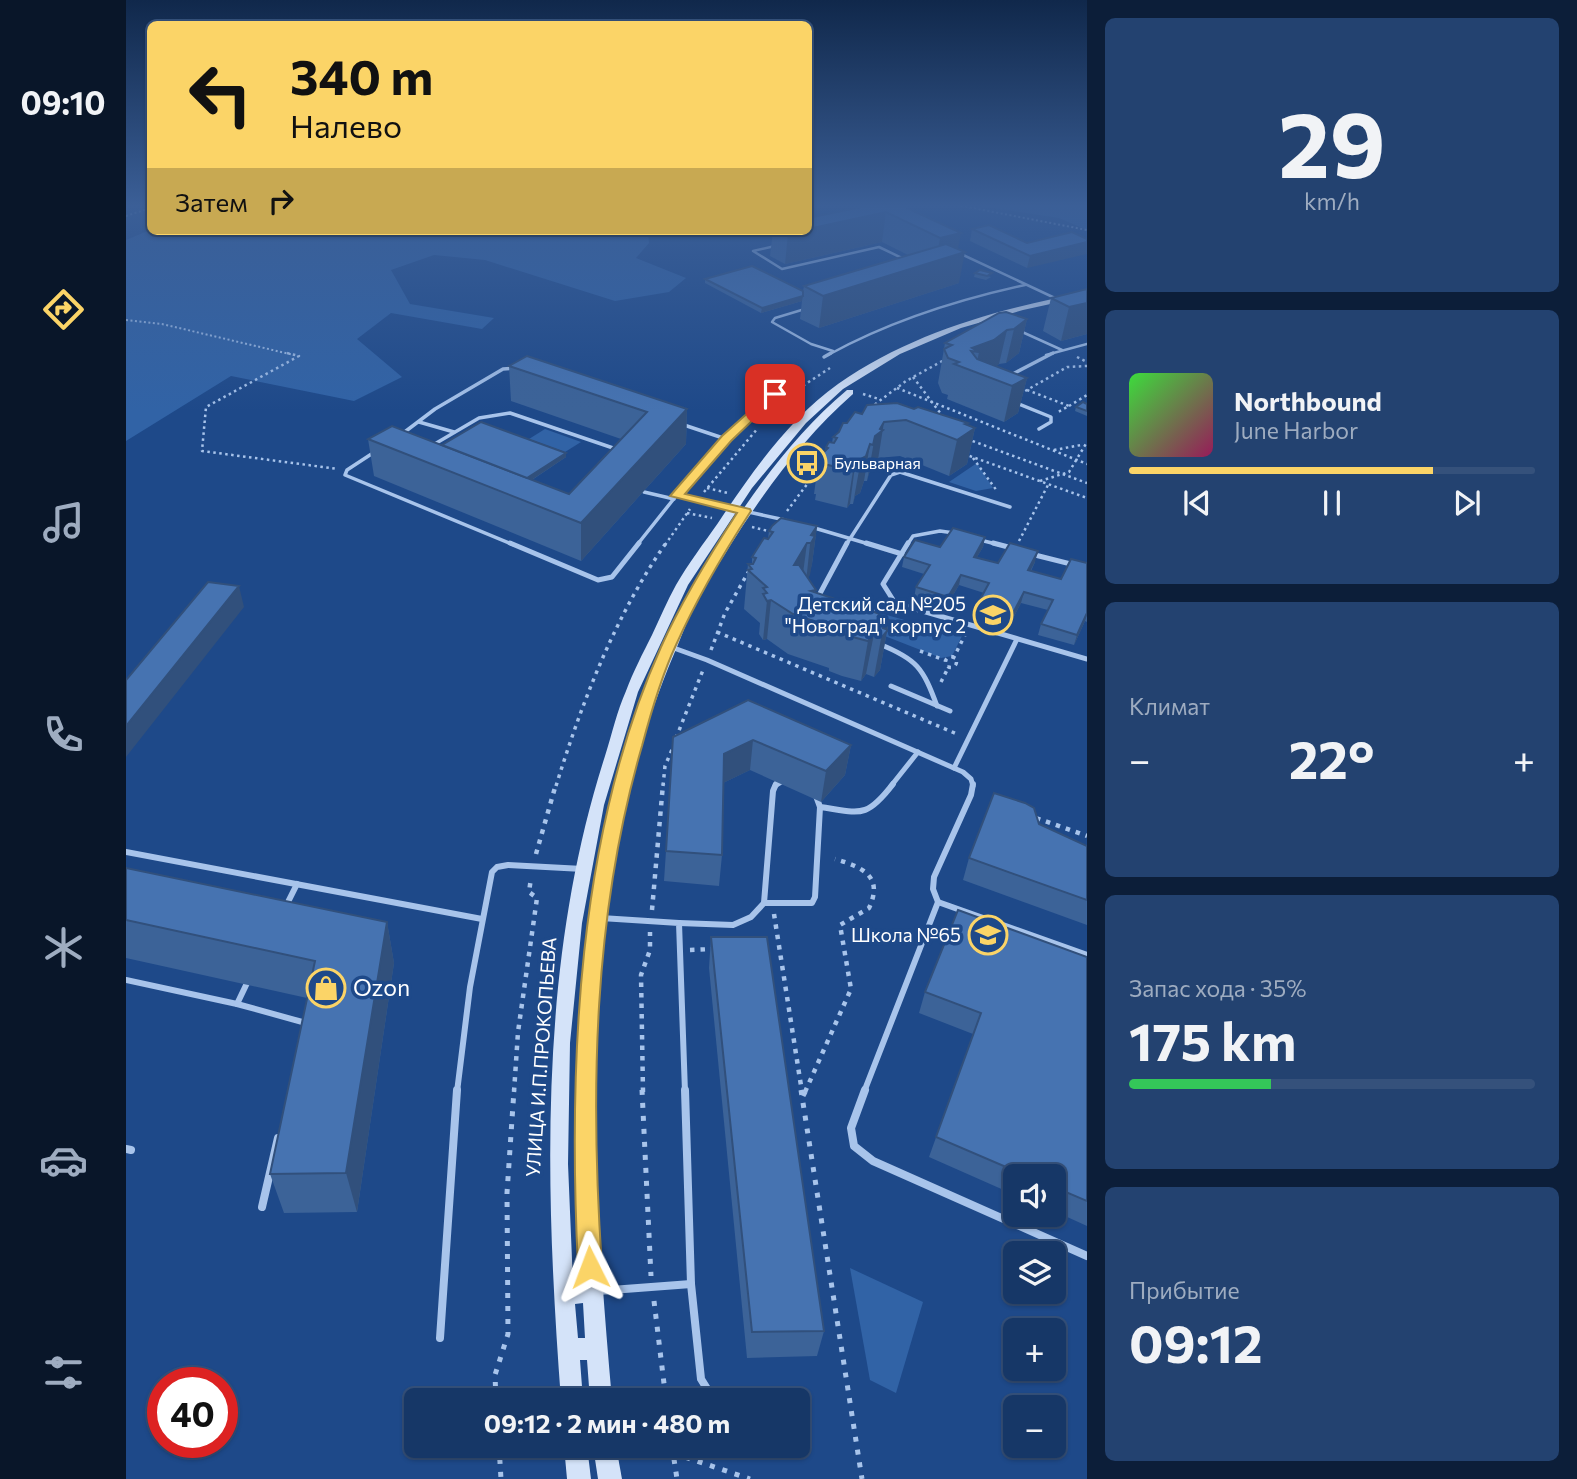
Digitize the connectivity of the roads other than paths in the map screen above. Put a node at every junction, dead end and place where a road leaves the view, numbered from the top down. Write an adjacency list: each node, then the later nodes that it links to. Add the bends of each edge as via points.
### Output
1 (1001, 273): 2 (lane)
2 (1026, 285): 4 (lane); 11 (lane, via 921,312)
3 (1087, 294): 4 (street, УЛИЦА И.П.ПРОКОПЬЕВА)
4 (1057, 299): 7 (street, УЛИЦА И.П.ПРОКОПЬЕВА)
5 (1087, 300): 7 (street, УЛИЦА И.П.ПРОКОПЬЕВА)
6 (813, 306): 11 (lane, via 772,323)
7 (993, 319): 29 (street, УЛИЦА И.П.ПРОКОПЬЕВА, via 930,345 852,390 804,435)
8 (1020, 331): 10 (lane)
9 (1087, 344): 10 (lane)
10 (1062, 350): 14 (lane)
11 (834, 351): 12 (lane)
12 (824, 356)
13 (529, 373): 18 (lane, via 503,369)
14 (1003, 379)
15 (789, 382): 22 (lane)
16 (1009, 400): 19 (lane, via 1051,417 1051,422)
17 (674, 421): 22 (lane)
18 (419, 422): 20 (lane); 21 (lane)
19 (1039, 429)
20 (454, 432): 24 (lane, via 482,417 513,414 618,451); 24 (lane, via 419,456 561,512)
21 (400, 436)
22 (726, 439): 27 (lane)
23 (379, 450): 27 (lane, via 345,474 598,580 612,576)
24 (595, 480): 25 (lane)
25 (604, 482)
26 (644, 492): 27 (lane)
27 (675, 498): 29 (lane)
28 (1008, 506): 34 (lane, via 915,474 895,474 888,478)
29 (741, 515): 30 (lane); 42 (street, УЛИЦА И.П.ПРОКОПЬЕВА, via 673,598); 43 (street, УЛИЦА И.П.ПРОКОПЬЕВА)
30 (792, 522)
31 (805, 525): 34 (lane)
32 (958, 534): 37 (lane, via 919,533)
33 (970, 537): 35 (lane)
34 (851, 538): 37 (lane); 39 (lane, via 817,598)
35 (1015, 549)
36 (1027, 552): 38 (lane)
37 (902, 554): 40 (lane, via 883,584 895,603)
38 (1087, 568)
39 (817, 607)
40 (1017, 639): 44 (lane); 49 (lane)
41 (872, 641): 46 (lane, via 917,661)
42 (651, 643): 43 (street); 54 (street, УЛИЦА И.П.ПРОКОПЬЕВА, via 604,776)
43 (668, 646): 48 (lane); 55 (street, УЛИЦА И.П.ПРОКОПЬЕВА, via 620,790)
44 (1087, 659)
45 (891, 686): 46 (lane)
46 (937, 706): 47 (lane)
47 (950, 711)
48 (918, 752): 49 (lane); 52 (lane, via 868,811)
49 (954, 768): 57 (lane, via 972,778 974,785 934,877)
50 (791, 781): 58 (lane, via 776,784 773,791)
51 (815, 793): 52 (lane)
52 (820, 807): 58 (lane, via 812,903)
53 (126, 852): 56 (lane)
54 (583, 869): 55 (street); 59 (street, УЛИЦА И.П.ПРОКОПЬЕВА); 61 (lane, via 497,867)
55 (603, 870): 60 (street, УЛИЦА И.П.ПРОКОПЬЕВА)
56 (297, 884): 61 (lane); 62 (lane)
57 (938, 902): 64 (lane); 71 (lane, via 851,1128 854,1146 873,1161)
58 (764, 903): 63 (lane, via 751,917 733,925)
59 (576, 916): 60 (street); 74 (street, УЛИЦА И.П.ПРОКОПЬЕВА, via 558,1120)
60 (598, 918): 63 (lane); 73 (street, УЛИЦА И.П.ПРОКОПЬЕВА, via 587,1036 584,1169)
61 (482, 919): 75 (lane, via 454,1120)
62 (279, 920)
63 (678, 923): 72 (lane)
64 (1087, 956)
65 (255, 968): 67 (lane)
66 (126, 981): 67 (lane)
67 (237, 1004): 68 (lane, via 306,1023)
68 (303, 1036)
69 (281, 1128): 70 (lane)
70 (262, 1207)
71 (1087, 1256)
72 (691, 1284): 73 (lane); 80 (lane, via 701,1379)
73 (592, 1292): 74 (street); 76 (street, УЛИЦА И.П.ПРОКОПЬЕВА)
74 (562, 1295): 77 (street, УЛИЦА И.П.ПРОКОПЬЕВА)
75 (440, 1338)
76 (596, 1348): 77 (street); 79 (street, УЛИЦА И.П.ПРОКОПЬЕВА)
77 (566, 1350): 78 (street, УЛИЦА И.П.ПРОКОПЬЕВА)
78 (571, 1388)
79 (600, 1388)
80 (707, 1388)
81 (577, 1458): 83 (street)
82 (607, 1458): 84 (street)
83 (579, 1479)
84 (610, 1479)

